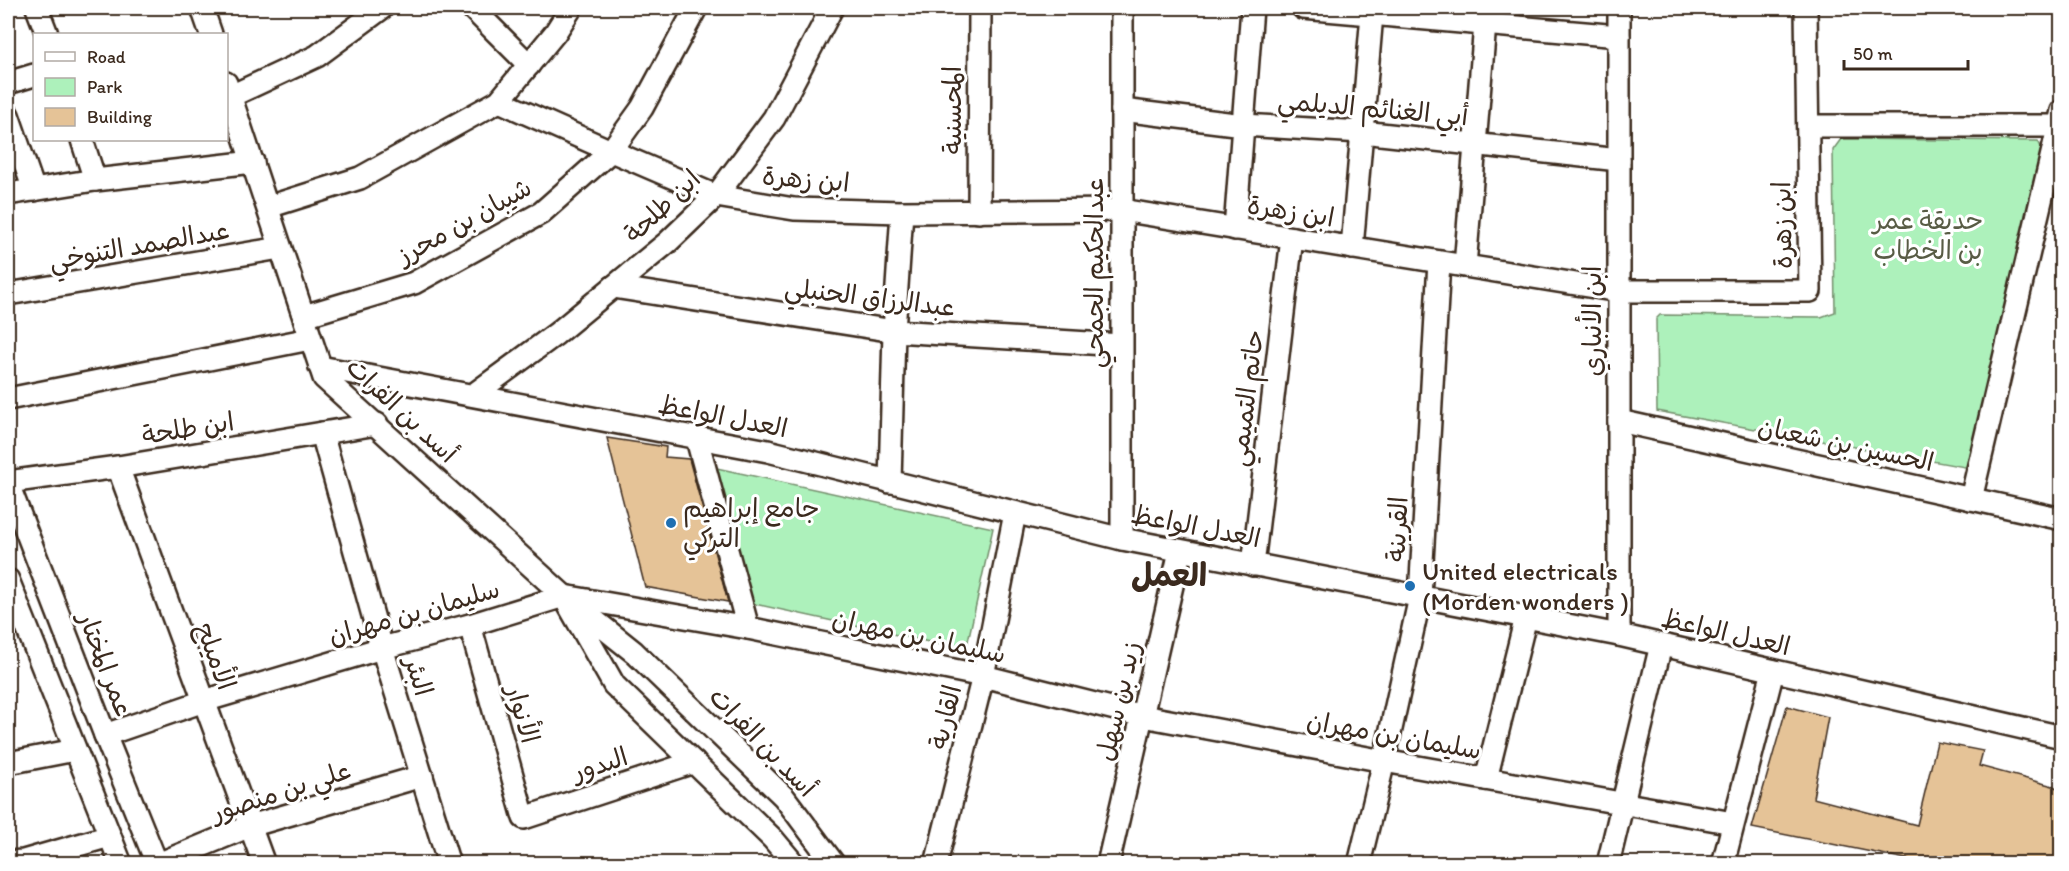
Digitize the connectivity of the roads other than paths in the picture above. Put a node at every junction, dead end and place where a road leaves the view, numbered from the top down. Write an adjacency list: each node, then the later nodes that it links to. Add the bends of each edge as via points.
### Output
1 (37, 8): 18 (street)
2 (202, 8): 19 (street)
3 (382, 8): 24 (street, via 317,56)
4 (472, 8): 21 (street)
5 (571, 8): 21 (street)
6 (696, 8): 34 (street, شيبان بن محرز, via 642,108)
7 (832, 8): 40 (street, ابن طلحة, via 774,118)
8 (980, 8): 44 (street, المحسنية)
9 (1122, 8): 26 (street, عبدالحكيم الجمحي)
10 (1252, 8): 29 (street)
11 (1303, 8): 14 (street)
12 (1619, 8): 20 (street, ابن الأنباري)
13 (1806, 8): 30 (street, ابن زهرة)
14 (1346, 9): 15 (street)
15 (1371, 14): 16 (street); 31 (street)
16 (1461, 15): 17 (street)
17 (1485, 24): 20 (street); 33 (street)
18 (47, 33)
19 (211, 33)
20 (1619, 36): 35 (street, ابن الأنباري)
21 (528, 65): 25 (street)
22 (33, 75): 23 (street)
23 (8, 83)
24 (229, 89): 36 (street, أسد بن الفرات)
25 (499, 101): 34 (street, ابن زهرة); 41 (street, via 360,178)
26 (1122, 110): 29 (street, أبي الغنائم الديلمي); 42 (street, عبدالحكيم الجمحي)
27 (8, 115): 38 (street)
28 (2060, 118): 30 (street); 68 (street)
29 (1243, 125): 31 (street, أبي الغنائم الديلمي); 45 (street)
30 (1808, 126): 52 (street, ابن زهرة, via 1810,291)
31 (1362, 132): 33 (street, أبي الغنائم الديلمي); 48 (street)
32 (82, 141): 37 (street)
33 (1475, 144): 35 (street, أبي الغنائم الديلمي); 50 (street)
34 (611, 152): 40 (street, ابن زهرة); 54 (street, شيبان بن محرز, via 541,213 414,283)
35 (1619, 160): 52 (street, ابن الأنباري)
36 (253, 162): 37 (street); 41 (street, أسد بن الفرات)
37 (95, 180): 38 (street)
38 (34, 190): 39 (street)
39 (8, 194)
40 (716, 196): 43 (street, ابن زهرة, via 794,209); 51 (street, ابن طلحة)
41 (268, 207): 47 (street, أسد بن الفرات)
42 (1121, 210): 44 (street, ابن زهرة); 45 (street, ابن زهرة); 57 (street, عبدالحكيم الجمحي)
43 (902, 212): 44 (street, ابن زهرة); 55 (street)
44 (979, 212)
45 (1235, 229): 46 (street, ابن زهرة)
46 (1292, 238): 48 (street, ابن زهرة); 73 (street, حاتم التميمي)
47 (280, 248): 53 (street, عبدالصمد التنوخي); 54 (street, أسد بن الفرات)
48 (1353, 248): 49 (street, ابن زهرة)
49 (1439, 262): 50 (street, ابن زهرة); 76 (street, القرينة)
50 (1465, 266): 52 (street, ابن زهرة)
51 (613, 287): 55 (street, عبدالرزاق الحنبلي); 59 (street, ابن طلحة)
52 (1619, 291): 61 (street, ابن الأنباري)
53 (8, 294)
54 (304, 316): 56 (street, أسد بن الفرات)
55 (894, 331): 57 (street, عبدالرزاق الحنبلي); 66 (street)
56 (310, 339): 58 (street, أسد بن الفرات); 60 (street)
57 (1121, 345): 71 (street, عبدالحكيم الجمحي)
58 (320, 367): 59 (street, العدل الواعظ); 62 (street, أسد بن الفرات, via 324,378)
59 (473, 395): 64 (street, العدل الواعظ)
60 (8, 399)
61 (1619, 421): 68 (street, الحسين بن شعبان); 81 (street, ابن الأنباري)
62 (377, 424): 63 (street, ابن طلحة); 75 (street, أسد بن الفرات)
63 (322, 433): 65 (street, ابن طلحة); 83 (street, البئر)
64 (697, 439): 66 (street, العدل الواعظ, via 768,451); 80 (street)
65 (118, 467): 67 (street, ابن طلحة); 86 (street, الأميلح)
66 (890, 482): 69 (street, العدل الواعظ)
67 (8, 483): 88 (street, عمر المختار)
68 (1971, 499): 70 (street, الحسين بن شعبان)
69 (1015, 513): 71 (street, العدل الواعظ); 85 (street, القارية)
70 (2061, 519)
71 (1122, 539): 72 (street, العدل الواعظ)
72 (1180, 551): 73 (street, العدل الواعظ); 87 (street, زيد بن سهل)
73 (1253, 565): 76 (street, العدل الواعظ)
74 (8, 580): 79 (street)
75 (564, 596): 78 (street, سليمان بن مهران); 80 (street, سليمان بن مهران); 92 (street, أسد بن الفرات, via 614,685); 107 (street, أسد بن الفرات, via 634,652 784,797)
76 (1420, 597): 77 (street, العدل الواعظ); 91 (street, القرينة)
77 (1526, 617): 81 (street, العدل الواعظ); 95 (street)
78 (470, 625): 83 (street, سليمان بن مهران); 97 (street, الأنوار)
79 (16, 628): 90 (street)
80 (748, 628): 85 (street, سليمان بن مهران)
81 (1619, 635): 82 (street, العدل الواعظ)
82 (1661, 645): 84 (street, العدل الواعظ); 96 (street)
83 (382, 648): 86 (street, سليمان بن مهران); 94 (street, البئر)
84 (1773, 671): 89 (street, العدل الواعظ); 98 (street)
85 (983, 676): 87 (street, سليمان بن مهران); 108 (street, القارية)
86 (204, 701): 88 (street, سليمان بن مهران); 99 (street, الأميلح)
87 (1143, 716): 91 (street, سليمان بن مهران); 109 (street, زيد بن سهل)
88 (105, 735): 103 (street, عمر المختار)
89 (2061, 737)
90 (75, 750): 93 (street); 100 (street)
91 (1384, 761): 95 (street, سليمان بن مهران); 110 (street, القرينة)
92 (694, 762): 97 (street, البدور); 106 (street, أسد بن الفرات)
93 (8, 763)
94 (422, 776): 99 (street, علي بن منصور); 105 (street, البئر)
95 (1486, 779): 96 (street, سليمان بن مهران)
96 (1622, 804): 98 (street, سليمان بن مهران); 111 (street)
97 (524, 818)
98 (1733, 823): 112 (street)
99 (250, 826): 103 (street, علي بن منصور); 104 (street, الأميلح)
100 (110, 836): 101 (street); 102 (street)
101 (8, 862)
102 (121, 864)
103 (158, 864)
104 (264, 864)
105 (449, 864)
106 (794, 864)
107 (834, 864)
108 (936, 864)
109 (1108, 864)
110 (1359, 864)
111 (1608, 864)
112 (1724, 864)

